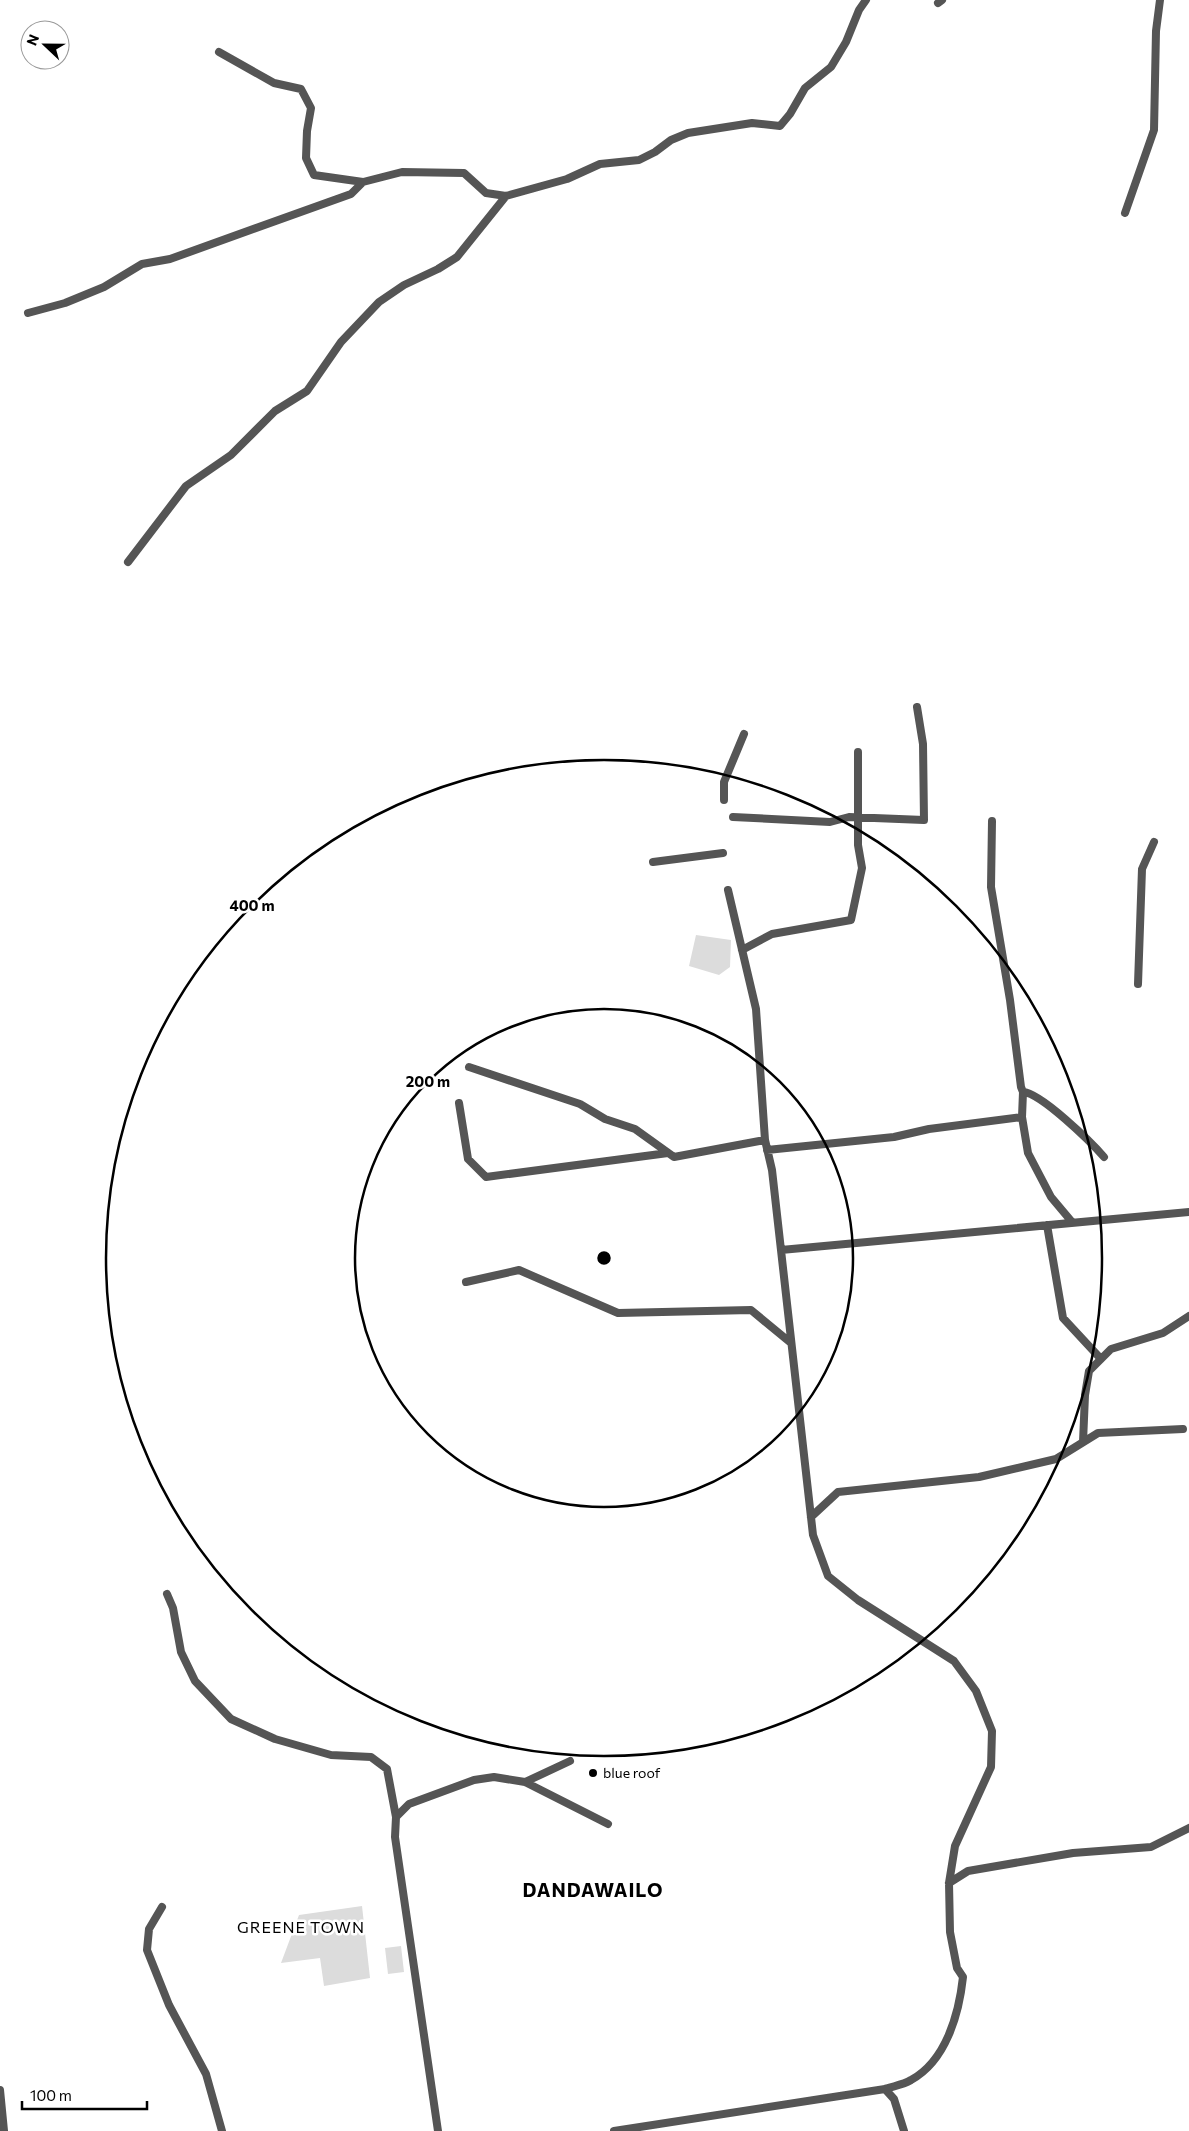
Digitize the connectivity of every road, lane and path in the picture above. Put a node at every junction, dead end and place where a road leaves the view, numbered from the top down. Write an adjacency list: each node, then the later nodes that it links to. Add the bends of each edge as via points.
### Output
1 (866, 0): 5 (street, via 831,67 805,88 780,126 752,122 688,133 639,160 600,164 567,179)
2 (1160, 0): 6 (street, via 1156,31 1154,130)
3 (219, 52): 4 (street, via 274,83 301,89 311,108 306,131 306,158 314,175)
4 (363, 182): 5 (street, via 402,172 464,173 486,193); 7 (street, via 351,194 170,259 142,264 104,287 65,303)
5 (506, 196): 8 (street, via 457,257 379,302 341,342 308,391 275,411 231,455 186,486)
6 (1125, 213)
7 (28, 313)
8 (128, 562)
9 (917, 707): 14 (street, via 923,744 924,820)
10 (744, 734): 12 (street, via 724,782)
11 (858, 752): 14 (street)
12 (724, 800)
13 (733, 817): 14 (street, via 830,822)
14 (857, 817): 20 (street, via 862,868 851,920 772,934)
15 (992, 821): 23 (street, via 991,887)
16 (1154, 842): 21 (street, via 1142,869)
17 (723, 853): 18 (street)
18 (653, 862)
19 (728, 890): 20 (street)
20 (742, 950): 26 (street, via 756,1009)
21 (1138, 984)
22 (469, 1067): 28 (street, via 580,1104 606,1119 634,1129)
23 (1023, 1092): 25 (street); 29 (street, via 1031,1092 1043,1101 1093,1144)
24 (459, 1104): 28 (street, via 468,1159 486,1176)
25 (1022, 1117): 27 (street, via 929,1129 894,1137); 31 (street, via 1028,1153 1051,1197)
26 (765, 1140): 27 (street); 28 (street, via 674,1157)
27 (767, 1150): 33 (street)
28 (668, 1153)
29 (1104, 1158)
30 (1189, 1212): 31 (street)
31 (1072, 1222): 32 (street)
32 (1047, 1225): 33 (street); 37 (street, via 1063,1318)
33 (781, 1250): 36 (street)
34 (466, 1282): 36 (street, via 519,1270 618,1313 751,1310)
35 (1189, 1316): 37 (street, via 1163,1333 1111,1348)
36 (791, 1343): 40 (street)
37 (1101, 1359): 39 (street, via 1089,1371)
38 (1183, 1429): 39 (street, via 1098,1433)
39 (1083, 1442): 40 (street, via 1056,1459 979,1477 838,1492)
40 (811, 1517): 47 (street, via 828,1576 858,1600 954,1661 976,1691 992,1731 991,1767 956,1846)
41 (166, 1594): 44 (street, via 173,1608 181,1652 195,1682 231,1719 275,1739 331,1756 371,1757 387,1769)
42 (570, 1761): 43 (street)
43 (525, 1782): 44 (street, via 494,1777 474,1780 409,1804); 45 (street)
44 (396, 1817): 53 (street, via 394,1837)
45 (608, 1824)
46 (1189, 1828): 47 (street, via 1152,1847 1072,1853 987,1868 968,1872)
47 (949, 1883): 49 (street, via 950,1932 963,1977 952,2024 938,2058 911,2080)
48 (162, 1907): 52 (street, via 149,1929 147,1950 169,2005 206,2074)
49 (885, 2089): 54 (street); 55 (street, via 894,2099)
50 (0, 2090): 51 (street)
51 (4, 2131)
52 (222, 2131)
53 (438, 2131)
54 (614, 2131)
55 (904, 2131)

